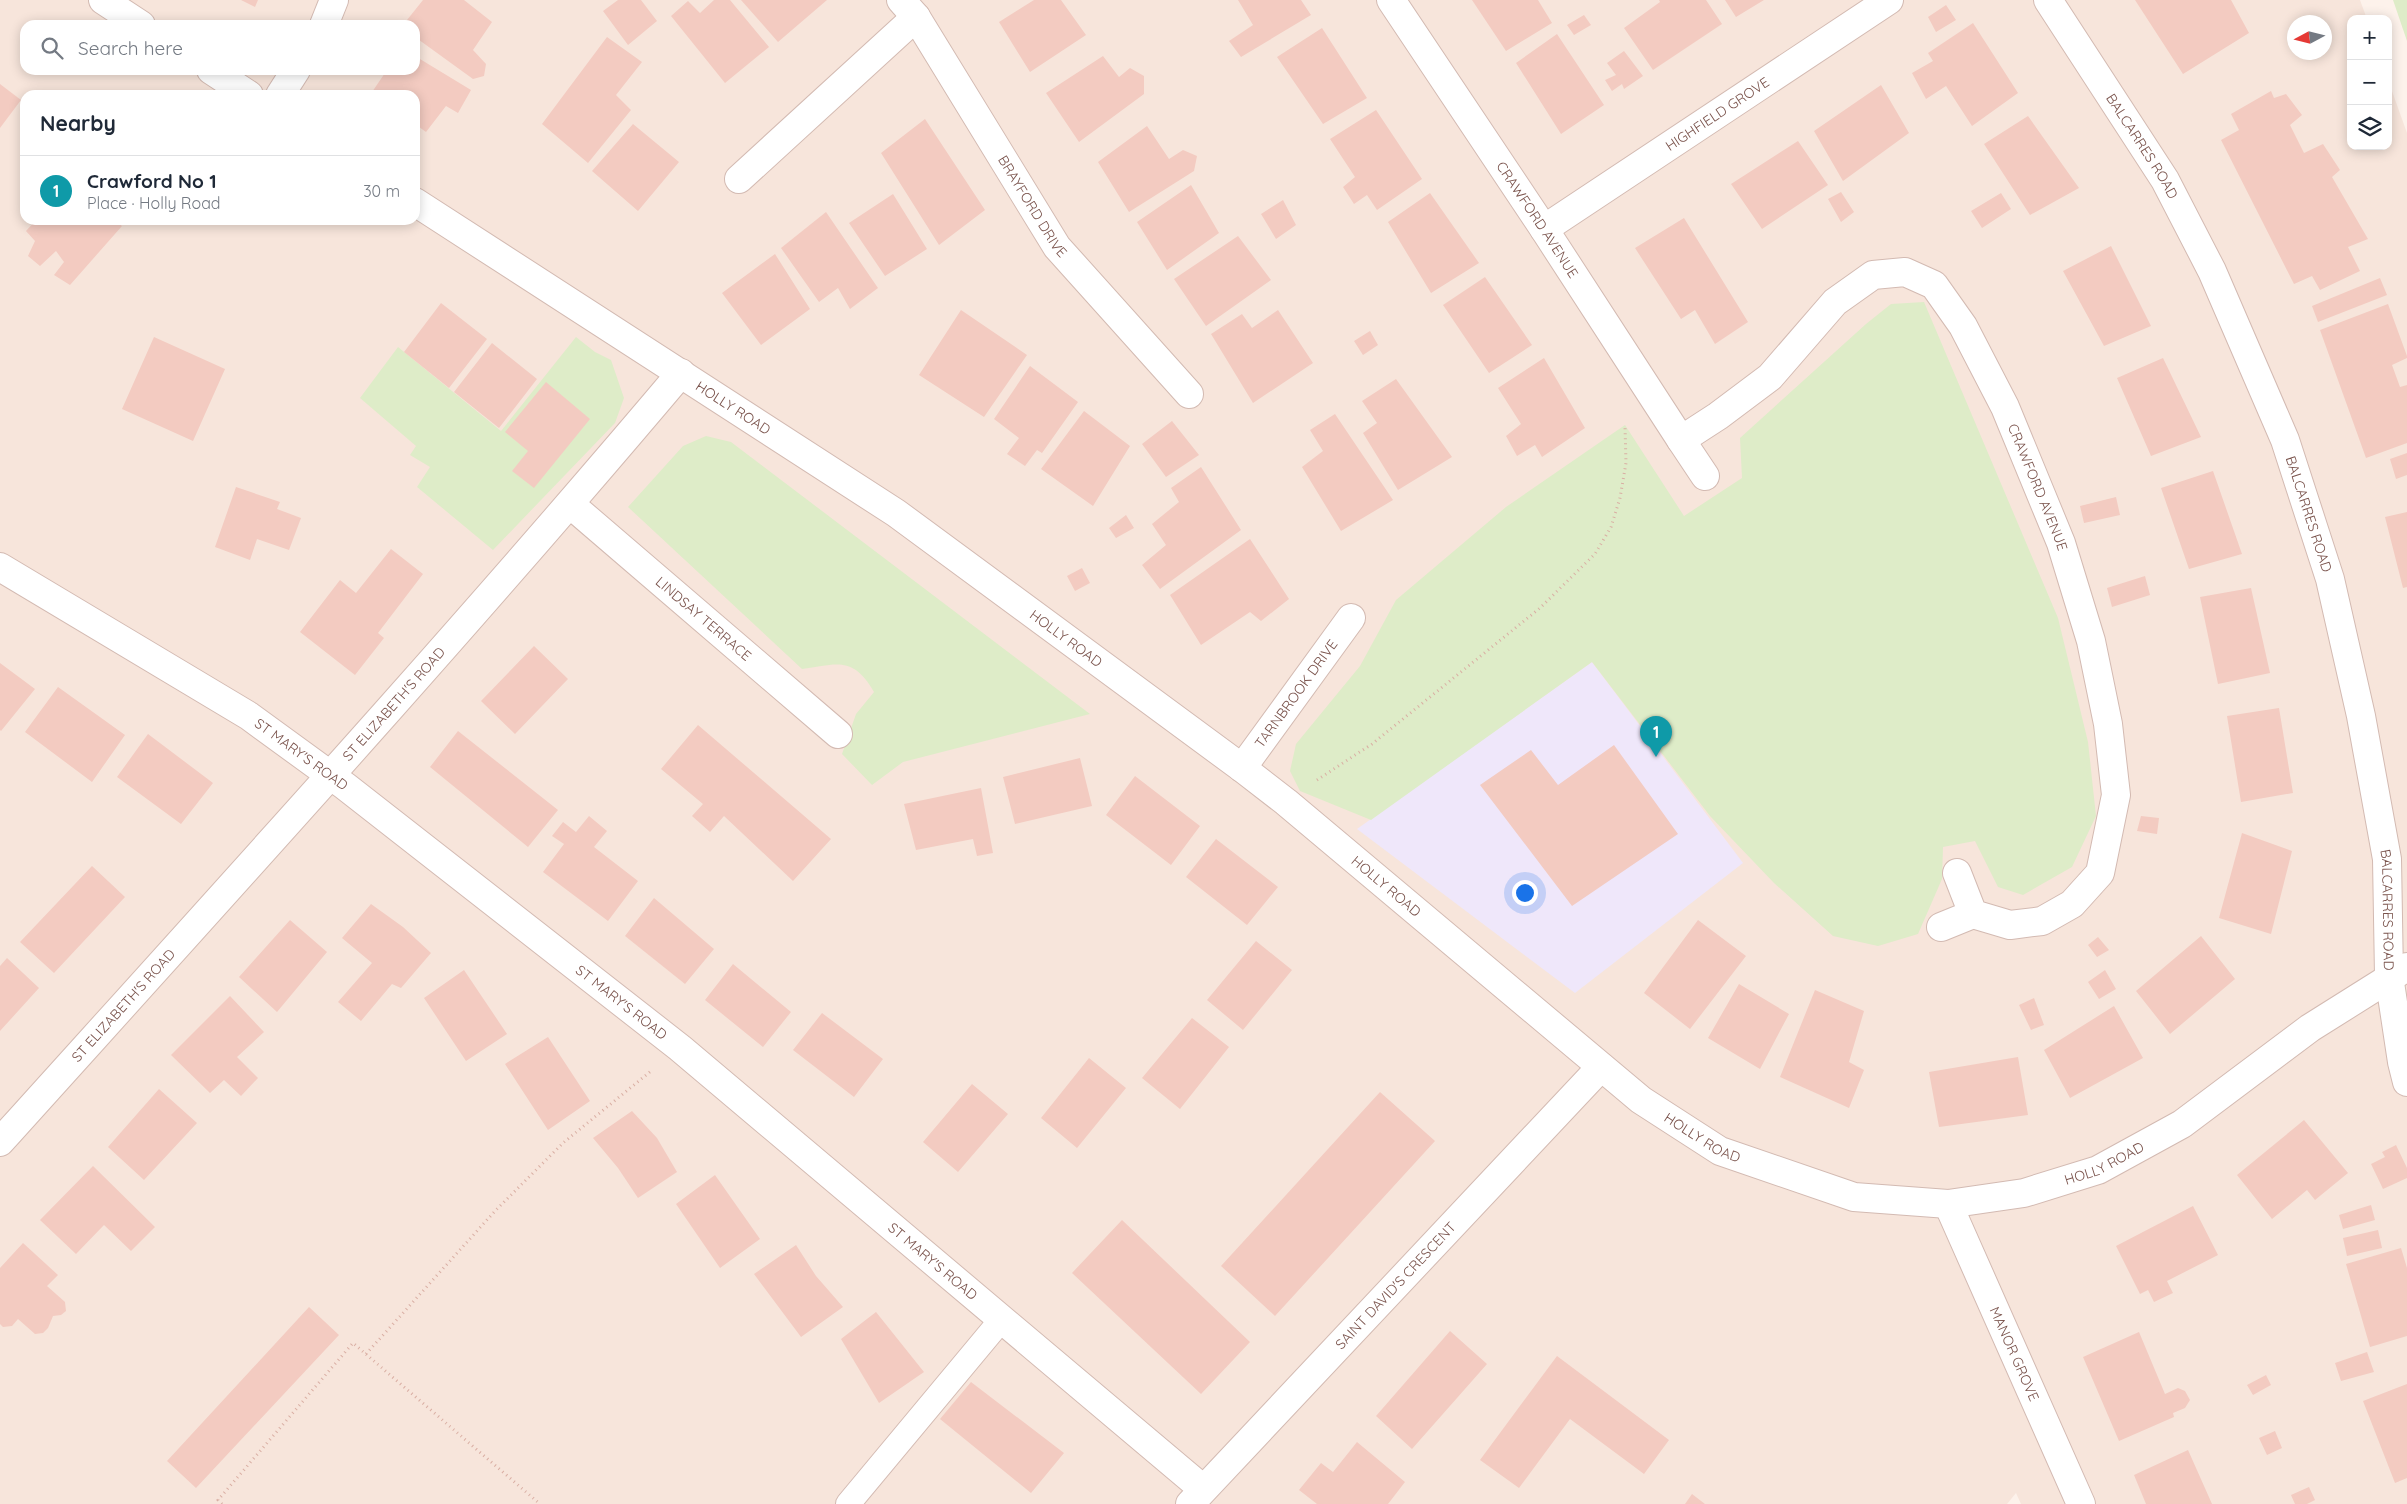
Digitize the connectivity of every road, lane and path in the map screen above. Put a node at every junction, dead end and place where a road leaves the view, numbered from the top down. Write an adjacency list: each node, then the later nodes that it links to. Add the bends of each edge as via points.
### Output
1 (103, 0): 7 (street)
2 (334, 0): 8 (street)
3 (1391, 0): 15 (street, CRAWFORD AVENUE)
4 (1889, 0): 15 (street, HIGHFIELD GROVE)
5 (2048, 0): 31 (street, BALCARRES ROAD, via 2169,189 2212,270 2285,440 2330,579 2362,716 2387,859)
6 (908, 8): 13 (street); 18 (street, BRAYFORD DRIVE, via 1057,247)
7 (133, 20)
8 (326, 20)
9 (218, 75): 11 (street)
10 (293, 75): 12 (street)
11 (241, 90)
12 (283, 90)
13 (739, 179)
14 (420, 205): 16 (street, HOLLY ROAD)
15 (1544, 229): 17 (street, CRAWFORD AVENUE)
16 (681, 373): 21 (street, ST ELIZABETH'S ROAD); 25 (street, HOLLY ROAD, via 896,513)
17 (1644, 381): 19 (street, CRAWFORD AVENUE); 27 (path, via 1625,425 1626,463 1620,498 1611,526 1595,554 1540,608 1372,744)
18 (1189, 394)
19 (1681, 440): 20 (street, CRAWFORD AVENUE); 29 (street, CRAWFORD AVENUE, via 1770,377 1835,302 1873,276 1905,272 1934,285 1963,326 2005,406 2061,543 2091,641 2108,724 2116,795 2100,873 2072,904 2042,921 2010,925)
20 (1705, 476)
21 (570, 504): 24 (street, LINDSAY TERRACE); 26 (street, ST ELIZABETH'S ROAD)
22 (0, 567): 26 (street, ST MARY'S ROAD, via 249,716)
23 (1351, 618): 25 (street, TARNBROOK DRIVE)
24 (838, 734)
25 (1242, 768): 27 (street, HOLLY ROAD)
26 (331, 776): 32 (street, ST MARY'S ROAD); 35 (street, ST ELIZABETH'S ROAD)
27 (1286, 802): 33 (street, HOLLY ROAD)
28 (1957, 873): 29 (street)
29 (1973, 914): 30 (street)
30 (1941, 927)
31 (2398, 972): 34 (street, BALCARRES ROAD, via 2402,1062); 36 (street, HOLLY ROAD, via 2310,1028 2182,1124 2098,1170 2024,1193)
32 (680, 1048): 37 (street, ST MARY'S ROAD); 38 (path, via 563,1143 496,1211)
33 (1601, 1067): 36 (street, HOLLY ROAD, via 1641,1100 1720,1151 1854,1197); 39 (street, SAINT DAVID'S CRESCENT)
34 (2407, 1082)
35 (0, 1142)
36 (1948, 1204): 43 (street, MANOR GROVE)
37 (1002, 1319): 39 (street, ST MARY'S ROAD); 42 (lane)
38 (366, 1354): 40 (path, via 353,1343 218,1500); 41 (path)
39 (1197, 1496)
40 (222, 1504)
41 (540, 1504)
42 (848, 1504)
43 (2081, 1504)

